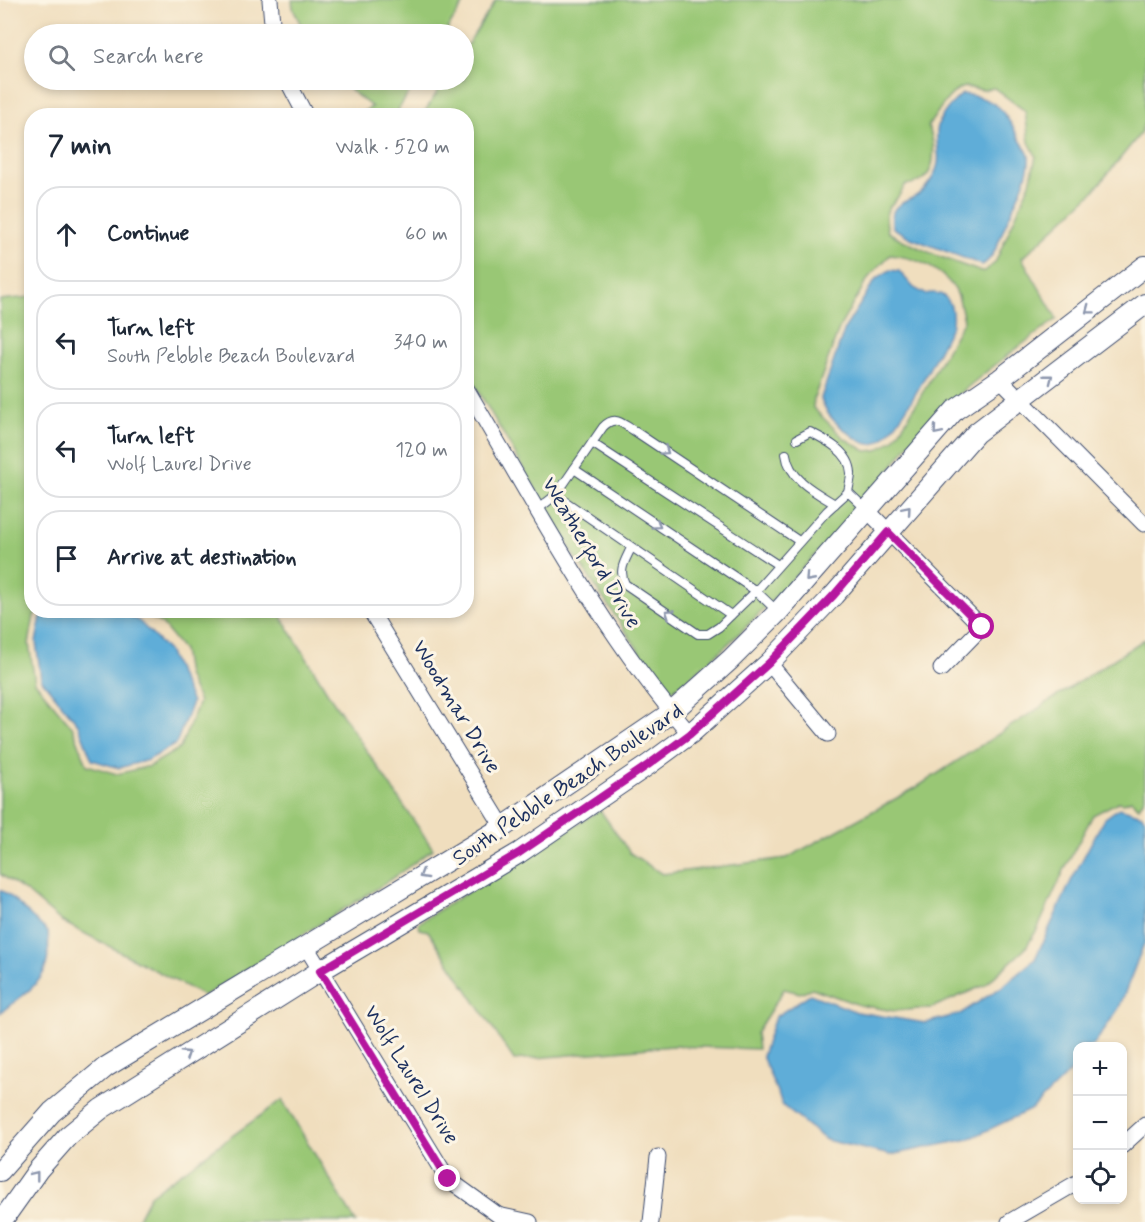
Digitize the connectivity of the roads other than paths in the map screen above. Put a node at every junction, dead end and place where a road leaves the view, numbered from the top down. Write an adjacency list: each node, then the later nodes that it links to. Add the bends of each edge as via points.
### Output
1 (270, 0): 2 (street)
2 (272, 24)
3 (292, 90): 4 (street)
4 (302, 108)
5 (1142, 275): 7 (street, South Pebble Beach Boulevard, one-way to 7)
6 (1145, 304): 8 (street, South Pebble Beach Boulevard, one-way to 6)
7 (1000, 378): 8 (street); 18 (street, South Pebble Beach Boulevard, one-way to 18, via 955,410)
8 (1020, 400): 19 (street); 20 (street, South Pebble Beach Boulevard, one-way to 8, via 976,433)
9 (474, 401): 17 (street, Weatherford Drive)
10 (797, 438): 14 (lane, via 810,432 831,443 848,461)
11 (592, 443): 13 (lane); 21 (lane, one-way to 21, via 609,421 615,420); 23 (lane)
12 (786, 454): 16 (lane, via 787,465 797,478)
13 (574, 469): 15 (lane); 24 (lane, one-way to 24)
14 (848, 492): 16 (lane); 18 (lane)
15 (556, 495): 17 (lane); 22 (lane)
16 (835, 504): 21 (lane)
17 (538, 509): 30 (street, Weatherford Drive, via 625,653)
18 (867, 510): 20 (street); 25 (street, South Pebble Beach Boulevard, one-way to 25)
19 (1144, 524)
20 (888, 532): 28 (street, South Pebble Beach Boulevard); 29 (street, via 982,627)
21 (799, 541): 23 (lane)
22 (631, 548): 26 (lane); 26 (lane, one-way to 22, via 708,634 698,633 625,584 622,566)
23 (778, 565): 24 (lane)
24 (756, 591): 25 (lane); 26 (lane)
25 (778, 612): 30 (street, South Pebble Beach Boulevard)
26 (731, 615)
27 (375, 618): 33 (street, Woodmar Drive)
28 (769, 663): 31 (street, South Pebble Beach Boulevard); 32 (street)
29 (941, 669)
30 (672, 712): 31 (street, Weatherford Drive); 33 (street, South Pebble Beach Boulevard)
31 (690, 734): 35 (street, South Pebble Beach Boulevard, via 519,853)
32 (828, 734)
33 (503, 827): 34 (street, South Pebble Beach Boulevard, one-way to 34)
34 (305, 945): 35 (street, Wolf Laurel Drive); 39 (street, South Pebble Beach Boulevard, via 106,1067 52,1112)
35 (320, 971): 41 (street, South Pebble Beach Boulevard, one-way to 35, via 68,1136 101,1109); 42 (street, Wolf Laurel Drive, via 448,1179 498,1215)
36 (1145, 1125): 37 (street)
37 (1127, 1141)
38 (658, 1157): 43 (street)
39 (0, 1171)
40 (1073, 1184): 44 (street)
41 (1, 1222)
42 (530, 1222)
43 (651, 1222)
44 (1009, 1222)

